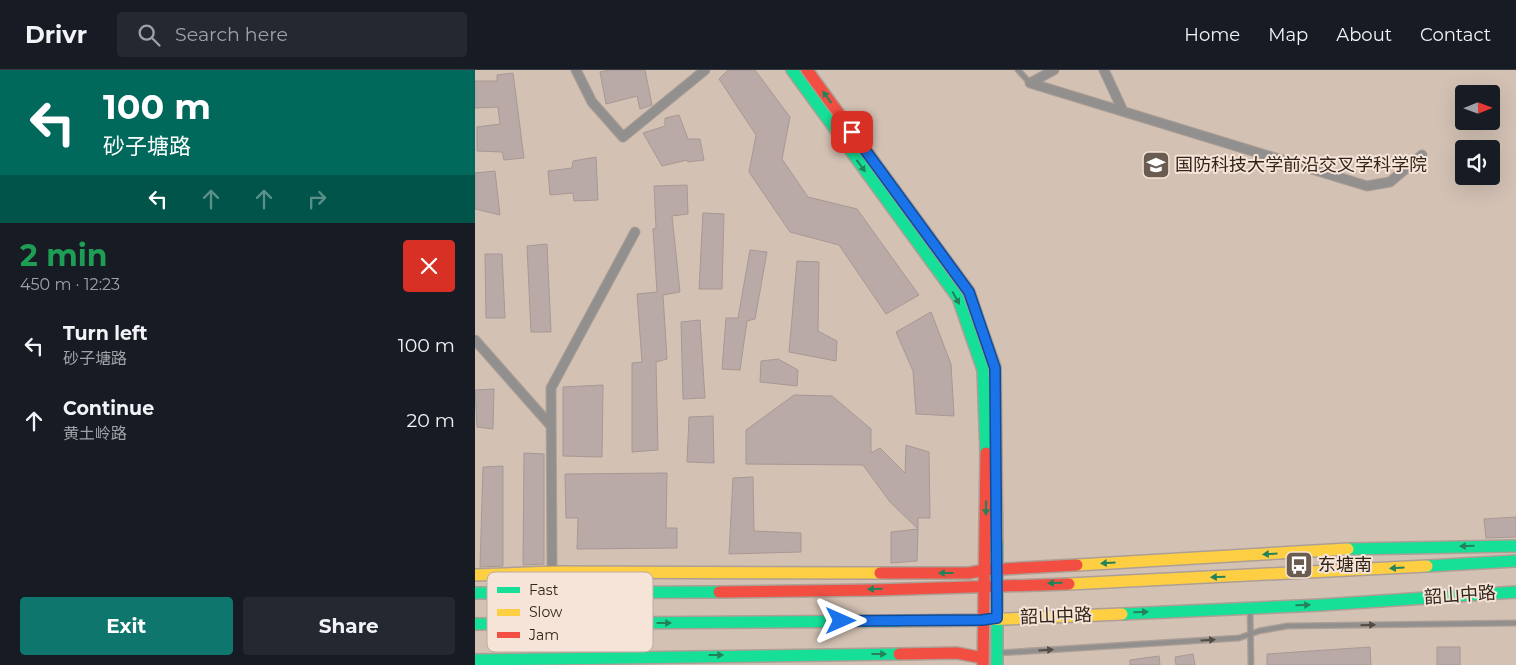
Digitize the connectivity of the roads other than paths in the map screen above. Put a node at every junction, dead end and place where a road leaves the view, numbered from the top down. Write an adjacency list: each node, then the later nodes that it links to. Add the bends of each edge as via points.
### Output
1 (576, 70): 2 (street, via 592,102 623,137)
2 (705, 70)
3 (792, 70): 16 (street, one-way to 16, via 957,298 983,370)
4 (807, 70): 17 (street, one-way to 4, via 995,368 969,292)
5 (1018, 70): 8 (lane)
6 (1054, 70): 8 (street)
7 (1104, 70): 9 (street)
8 (1030, 83): 9 (street)
9 (1123, 111): 10 (street, via 1367,186 1391,182)
10 (1422, 155)
11 (635, 232): 13 (street, via 551,388)
12 (475, 340): 13 (street)
13 (551, 426): 18 (street)
14 (1516, 546): 17 (street, one-way to 17, via 1369,548)
15 (1516, 561): 20 (street, 韶山中路, one-way to 20)
16 (985, 570): 17 (street); 19 (street, one-way to 19, via 969,573); 21 (street)
17 (997, 570): 20 (street)
18 (552, 572)
19 (653, 572)
20 (997, 586): 21 (street, 韶山中路); 25 (street)
21 (985, 587): 22 (street, 韶山中路, one-way to 22); 26 (street)
22 (653, 592)
23 (1516, 592): 24 (street, 韶山中路, one-way to 23)
24 (1250, 608): 25 (street, 韶山中路, one-way to 24); 29 (lane)
25 (997, 618): 26 (street, 韶山中路); 30 (street)
26 (982, 620): 27 (street, 韶山中路, one-way to 26); 32 (street)
27 (653, 623)
28 (1516, 623): 29 (lane, one-way to 28, via 1287,626)
29 (1250, 634): 30 (lane, one-way to 29, via 1239,638); 34 (lane)
30 (997, 653): 33 (street)
31 (475, 660): 32 (street, one-way to 32, via 957,652)
32 (983, 661)
33 (997, 665)
34 (1251, 665)

